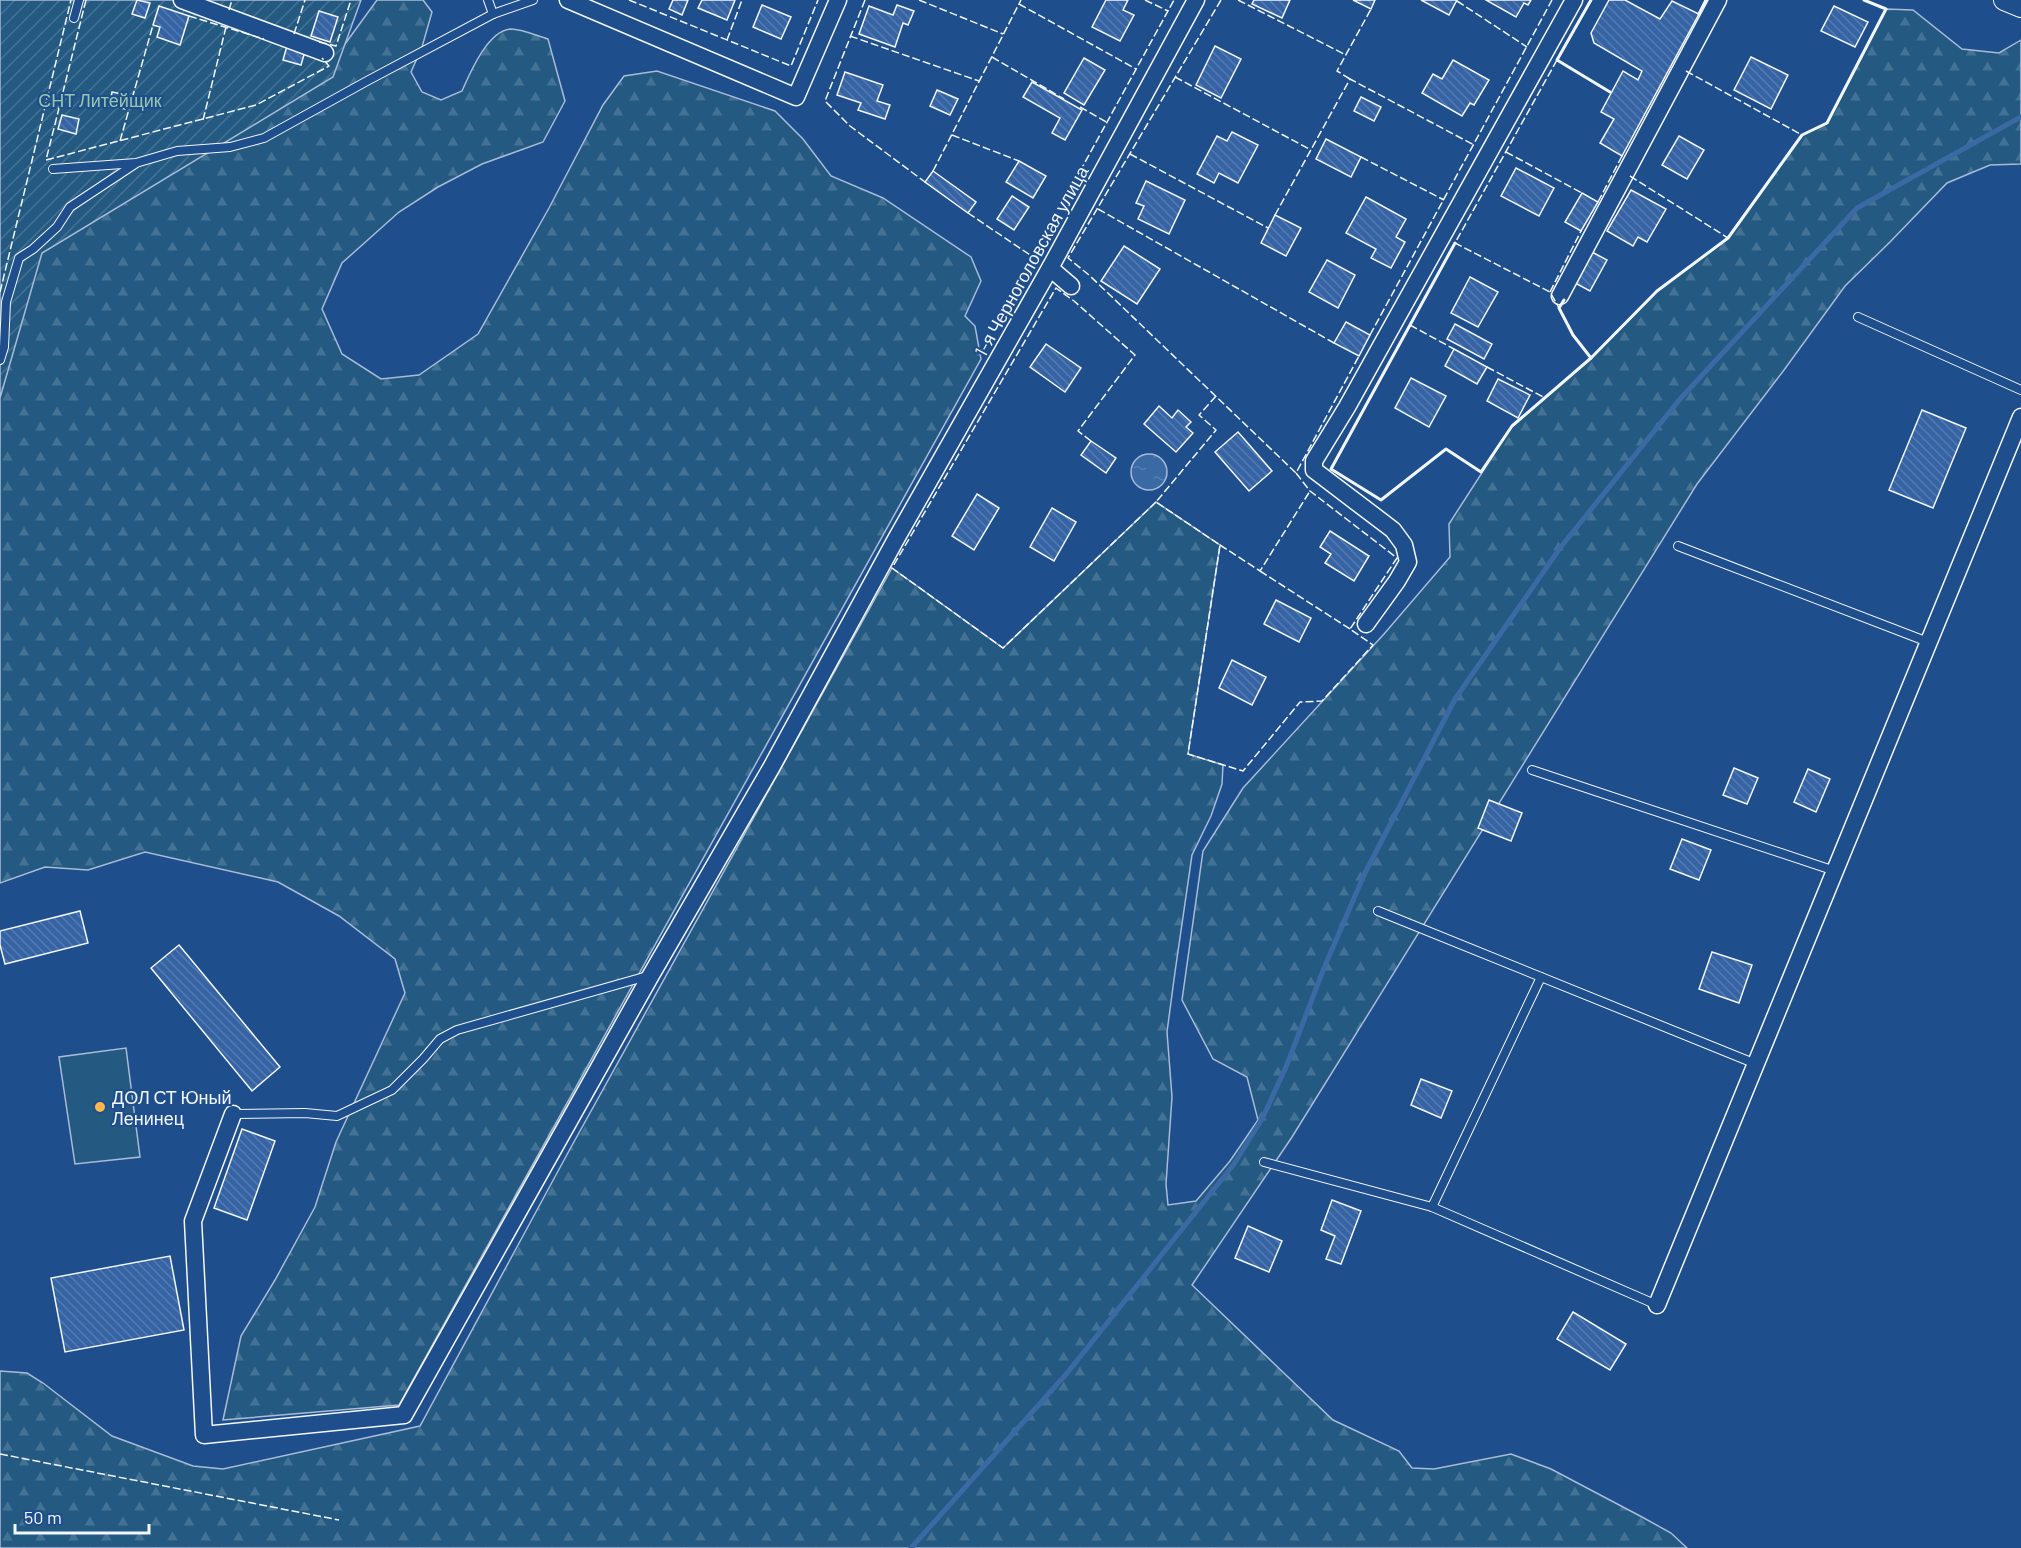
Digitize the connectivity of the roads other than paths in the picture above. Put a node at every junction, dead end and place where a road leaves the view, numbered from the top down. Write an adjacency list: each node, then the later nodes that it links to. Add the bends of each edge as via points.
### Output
1 (80, 0): 13 (lane)
2 (182, 0): 14 (street)
3 (488, 0): 12 (lane)
4 (533, 0): 12 (lane)
5 (568, 0): 6 (street, via 796,97)
6 (838, 0)
7 (1196, 0): 17 (street, 1-я Черноголовская улица)
8 (1574, 0): 25 (street, via 1314,461 1314,470 1393,530 1404,545 1408,562)
9 (1718, 0): 19 (street)
10 (2004, 0): 11 (street)
11 (2021, 7)
12 (493, 14): 15 (lane, via 264,138 231,147 177,151)
13 (74, 18)
14 (325, 52)
15 (136, 163): 16 (lane); 21 (lane, via 70,207 57,226 20,258 6,302)
16 (53, 169)
17 (1050, 268): 18 (street); 30 (street, 1-я Черноголовская улица)
18 (1071, 286)
19 (1560, 296)
20 (1858, 317): 22 (lane)
21 (0, 360)
22 (2021, 390)
23 (2021, 417): 26 (street)
24 (1678, 546): 26 (lane)
25 (1366, 624)
26 (1928, 642): 28 (street)
27 (1532, 770): 28 (lane)
28 (1835, 871): 32 (street)
29 (1378, 911): 31 (lane)
30 (651, 975): 33 (lane, via 458,1030 440,1039 392,1090 337,1116); 33 (street, 1-я Черноголовская улица, via 404,1415 204,1435 193,1221)
31 (1541, 977): 32 (lane); 35 (lane)
32 (1756, 1064): 36 (street)
33 (233, 1114)
34 (1264, 1162): 35 (lane)
35 (1432, 1207): 36 (lane)
36 (1657, 1305)

